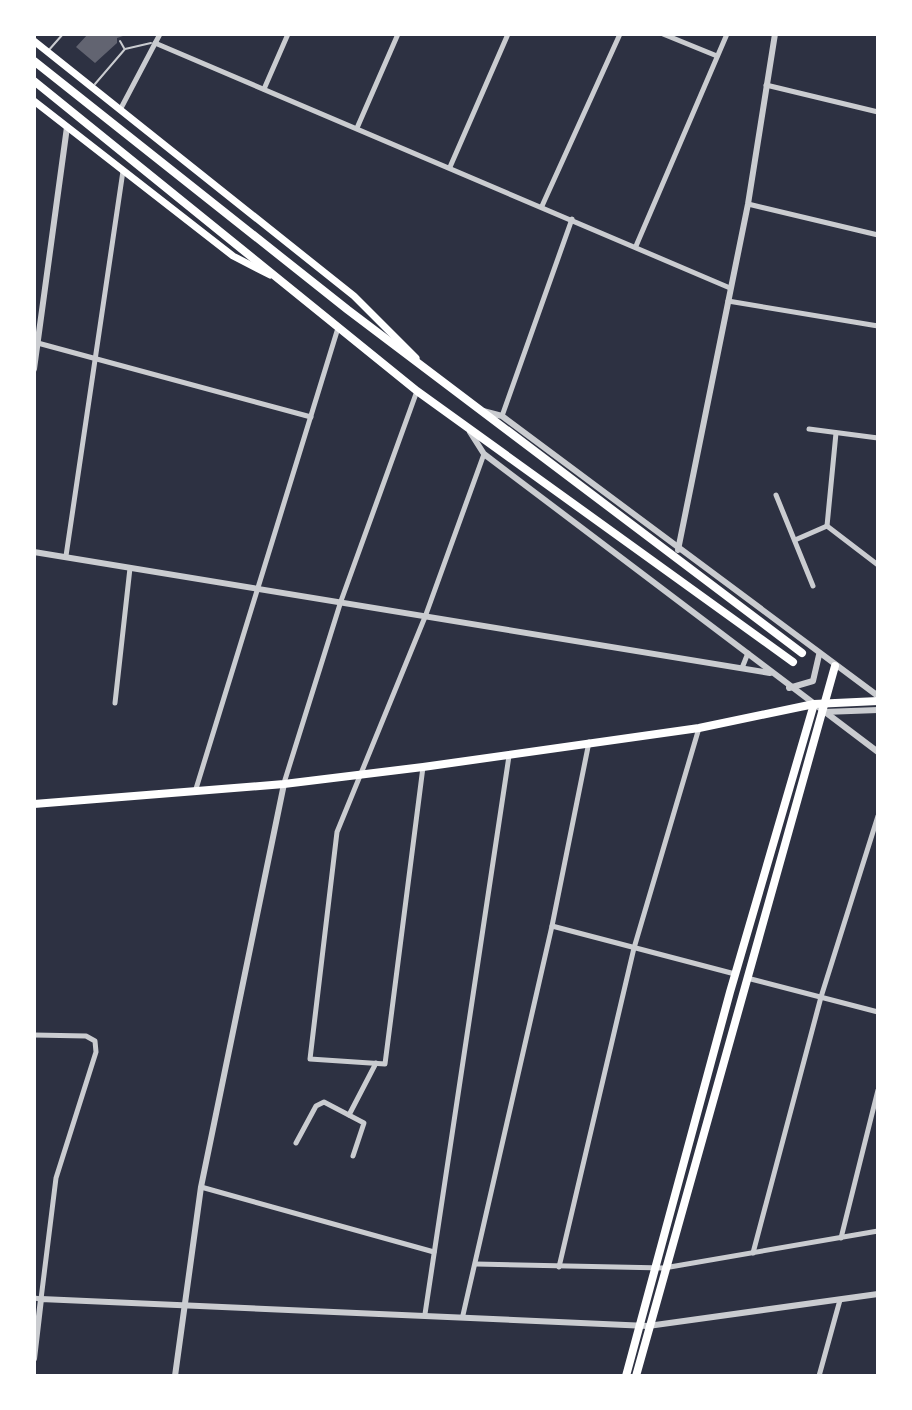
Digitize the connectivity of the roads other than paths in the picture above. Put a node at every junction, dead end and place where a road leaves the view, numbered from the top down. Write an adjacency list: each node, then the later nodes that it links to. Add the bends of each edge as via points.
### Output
1 (63, 34): 14 (lane)
2 (160, 34): 12 (street)
3 (288, 34): 20 (street)
4 (398, 34): 25 (street)
5 (508, 34): 26 (street)
6 (620, 34): 29 (street)
7 (663, 34): 15 (street)
8 (727, 34): 15 (street)
9 (775, 34): 18 (street)
10 (34, 41): 14 (main road)
11 (120, 41): 13 (lane)
12 (155, 43): 13 (lane); 20 (street); 22 (street)
13 (125, 49): 19 (lane)
14 (47, 52): 19 (main road)
15 (717, 56): 32 (street)
16 (34, 61): 40 (main road)
17 (34, 81): 33 (main road)
18 (765, 85): 23 (street); 28 (street)
19 (92, 88): 22 (main road)
20 (264, 89): 25 (street)
21 (34, 101): 24 (main road)
22 (120, 110): 40 (main road, via 354,296)
23 (878, 112)
24 (67, 127): 27 (main road); 38 (street)
25 (357, 128): 26 (street)
26 (450, 167): 29 (street)
27 (123, 171): 33 (main road, via 233,256); 39 (street)
28 (748, 204): 31 (street); 34 (street)
29 (542, 206): 30 (street)
30 (572, 219): 32 (street); 44 (street)
31 (878, 235)
32 (636, 246): 34 (street)
33 (289, 285): 37 (main road)
34 (730, 288): 35 (street)
35 (727, 300): 36 (street); 54 (street)
36 (878, 326)
37 (339, 327): 42 (main road); 45 (street)
38 (36, 342): 39 (street); 41 (street)
39 (97, 357): 45 (street); 56 (street)
40 (426, 368): 43 (main road)
41 (34, 369)
42 (417, 391): 47 (main road); 61 (street)
43 (478, 410): 44 (street); 64 (main road)
44 (502, 416): 54 (street)
45 (311, 417): 60 (street)
46 (809, 429): 48 (street)
47 (468, 430): 50 (street); 66 (main road)
48 (836, 433): 49 (street); 52 (street)
49 (878, 438)
50 (484, 454): 62 (street); 63 (street)
51 (776, 495): 53 (street)
52 (827, 526): 53 (street); 57 (street)
53 (795, 540): 59 (street)
54 (678, 550): 65 (street)
55 (34, 552): 56 (street)
56 (66, 556): 58 (street)
57 (878, 565)
58 (130, 568): 60 (street); 72 (street)
59 (813, 586)
60 (258, 587): 61 (street); 83 (street)
61 (341, 601): 62 (street); 82 (street)
62 (425, 617): 68 (street); 81 (street)
63 (748, 653): 68 (street); 69 (street)
64 (802, 653)
65 (819, 654): 67 (street); 70 (street, via 813,681)
66 (793, 662)
67 (835, 666): 71 (street); 74 (main road)
68 (742, 668): 69 (street)
69 (770, 673): 70 (street)
70 (789, 688): 73 (street)
71 (878, 698): 74 (main road)
72 (115, 703)
73 (814, 704): 74 (main road); 76 (main road); 88 (main road)
74 (824, 708): 75 (street); 78 (street); 89 (main road)
75 (878, 710)
76 (699, 728): 77 (main road); 87 (street)
77 (589, 742): 79 (main road); 86 (street)
78 (878, 752)
79 (509, 756): 80 (main road); 101 (street)
80 (423, 767): 81 (main road); 93 (street, via 385,1064)
81 (363, 774): 82 (main road); 93 (street, via 337,832 310,1059)
82 (284, 784): 83 (main road); 98 (street)
83 (195, 792): 84 (main road)
84 (34, 804)
85 (878, 816): 90 (street)
86 (552, 926): 87 (street); 103 (street)
87 (634, 948): 88 (street); 104 (street)
88 (735, 974): 89 (main road); 105 (main road)
89 (746, 977): 90 (street); 106 (main road)
90 (821, 997): 91 (street); 102 (street)
91 (878, 1012)
92 (34, 1035): 108 (street, via 86,1036 95,1041 96,1052 56,1178)
93 (376, 1063): 95 (street)
94 (878, 1090): 100 (street)
95 (349, 1115): 96 (street, via 321,1103); 97 (street, via 365,1127)
96 (296, 1143)
97 (353, 1156)
98 (201, 1187): 101 (street); 110 (street)
99 (878, 1231): 100 (street)
100 (841, 1238): 102 (street)
101 (434, 1252): 111 (street)
102 (753, 1253): 106 (street)
103 (476, 1264): 104 (street); 112 (street)
104 (559, 1267): 105 (street)
105 (652, 1268): 106 (street); 113 (main road)
106 (664, 1268): 114 (main road)
107 (878, 1294): 109 (street)
108 (38, 1298): 110 (street); 115 (street)
109 (840, 1300): 114 (street); 119 (street)
110 (184, 1304): 111 (street); 116 (street)
111 (425, 1314): 112 (street)
112 (463, 1315): 113 (street)
113 (638, 1325): 114 (street); 117 (main road)
114 (648, 1326): 118 (main road)
115 (34, 1359)
116 (175, 1376)
117 (626, 1376)
118 (636, 1376)
119 (819, 1376)

